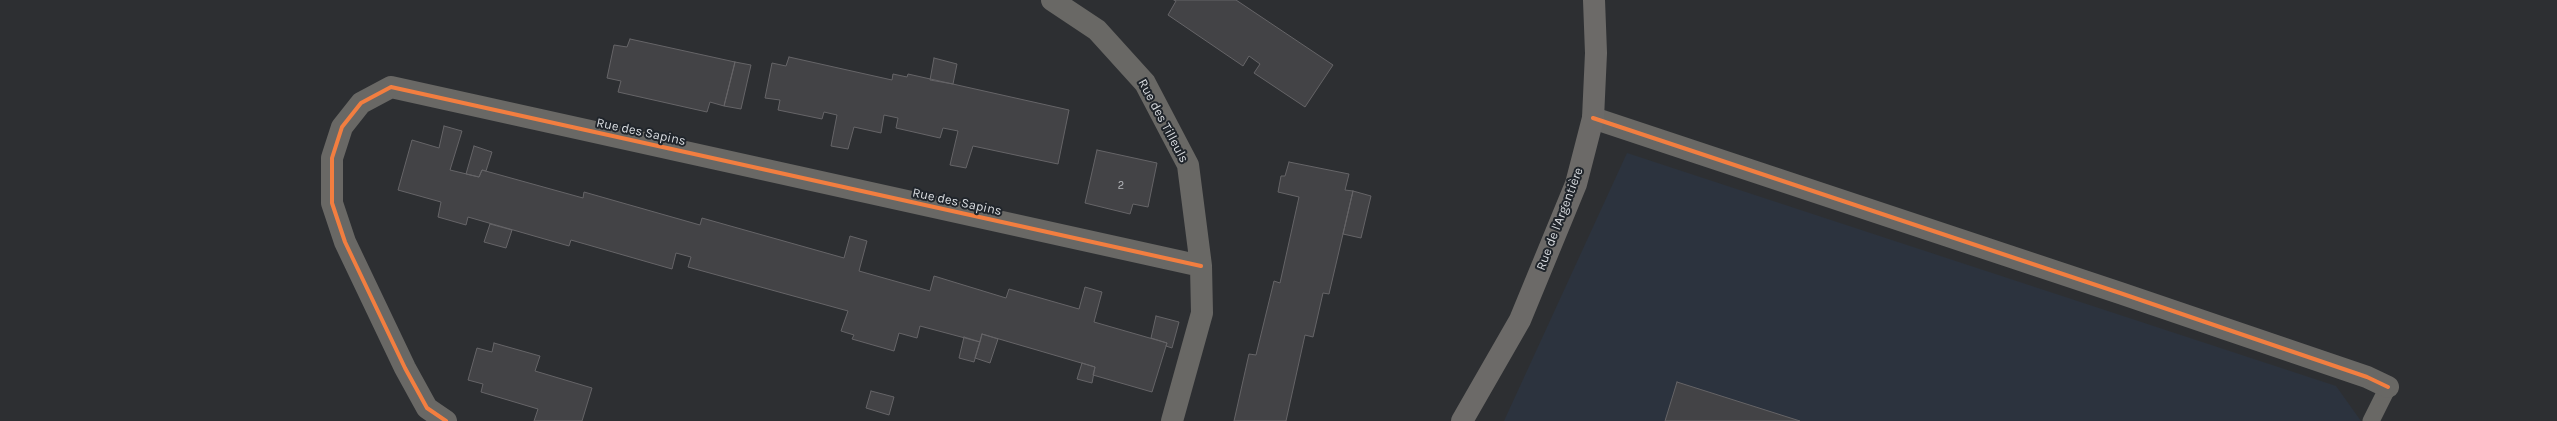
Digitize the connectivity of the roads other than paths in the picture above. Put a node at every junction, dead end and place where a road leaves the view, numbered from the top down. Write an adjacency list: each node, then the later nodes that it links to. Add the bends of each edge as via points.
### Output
1 (1052, 0): 4 (street, Rue des Tilleuls, via 1097,30 1145,82 1188,165)
2 (1594, 0): 3 (main road, Rue de l'Argentière, via 1596,53)
3 (1593, 118): 5 (street, via 2367,377); 8 (main road, Rue de l'Argentière, via 1576,184 1520,320)
4 (1201, 266): 6 (street, Rue des Sapins, via 391,87 361,103 342,128 332,158 332,203 345,242 405,368 427,408); 7 (street, Rue des Tilleuls, via 1202,313)
5 (2388, 387): 9 (lane)
6 (446, 421)
7 (1172, 421)
8 (1462, 421)
9 (2371, 421)

